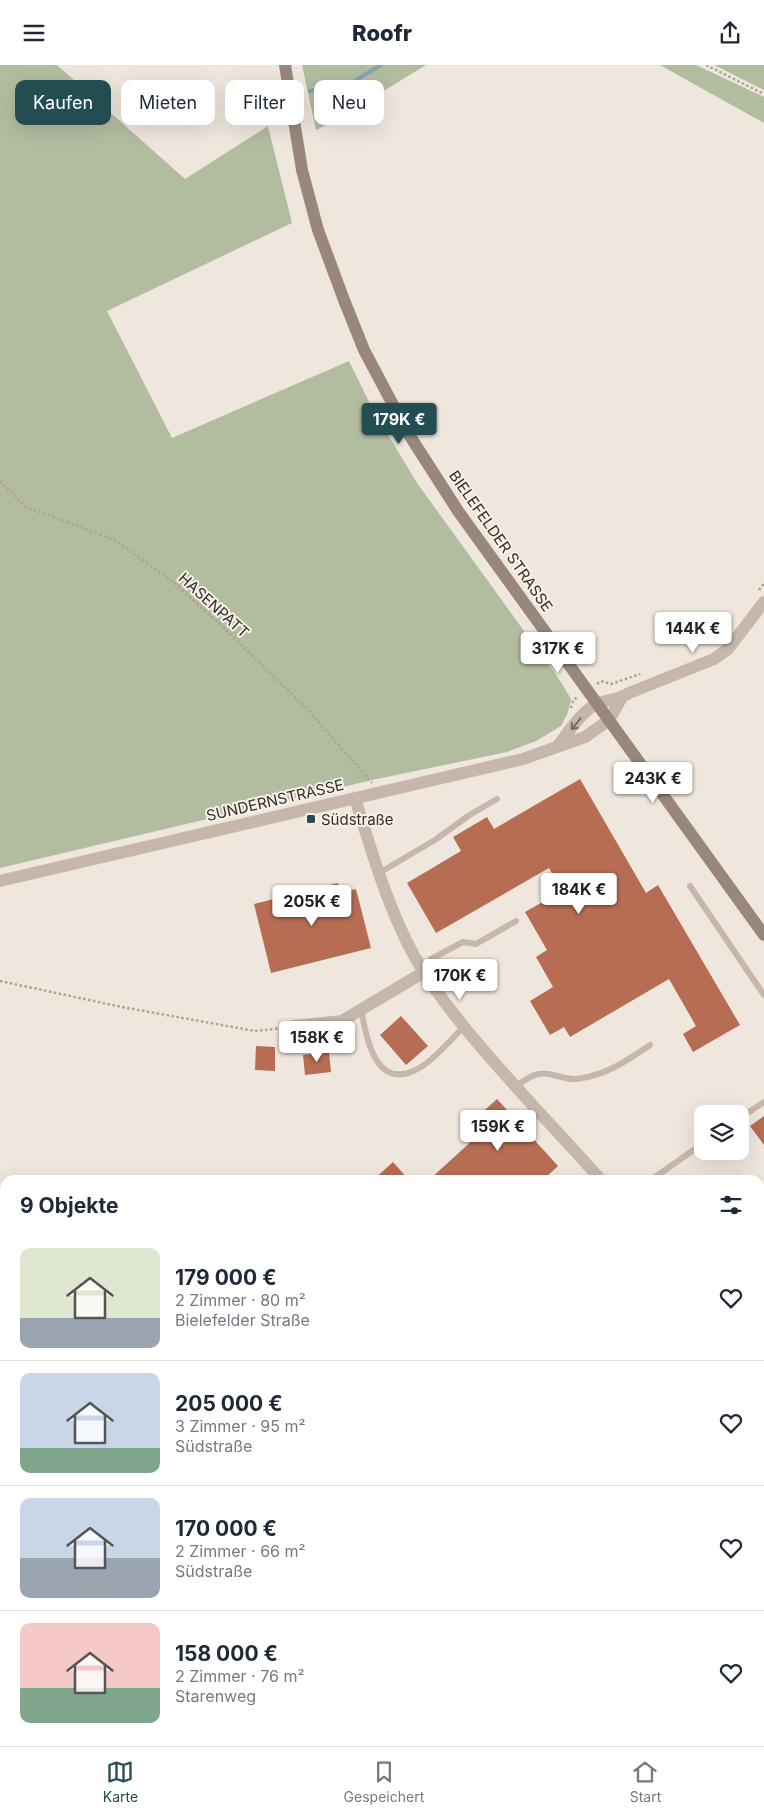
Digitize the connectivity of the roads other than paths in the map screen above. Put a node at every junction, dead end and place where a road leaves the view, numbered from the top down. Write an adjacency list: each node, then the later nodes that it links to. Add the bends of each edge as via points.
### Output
1 (285, 65): 4 (main road, BIELEFELDER STRASSE, via 302,169 318,230 364,350 408,433 458,511)
2 (761, 596): 3 (street, via 728,649 714,659)
3 (621, 699): 4 (street); 5 (street)
4 (597, 703): 5 (main road, BIELEFELDER STRASSE); 6 (street, one-way to 6)
5 (609, 720): 6 (street, SUNDERNSTRASSE, via 585,737); 13 (main road, BIELEFELDER STRASSE)
6 (557, 747): 7 (street, SUNDERNSTRASSE, via 523,759)
7 (355, 798): 9 (street); 10 (street, SUNDERNSTRASSE)
8 (498, 799): 9 (lane)
9 (379, 873): 14 (street, via 406,941)
10 (0, 881)
11 (690, 886): 15 (lane)
12 (516, 921): 14 (lane, via 476,944 463,942 431,959)
13 (764, 935)
14 (424, 972): 16 (street); 18 (street)
15 (764, 995)
16 (361, 1009): 17 (street, via 342,1021); 18 (lane, via 369,1045 378,1062 386,1072 396,1075 407,1074 422,1066)
17 (294, 1026)
18 (464, 1027): 20 (street)
19 (650, 1045): 20 (lane, via 618,1067 593,1076 562,1079 536,1074)
20 (515, 1087): 24 (street)
21 (764, 1102): 22 (lane)
22 (749, 1112)
23 (694, 1150): 25 (lane)
24 (597, 1175)
25 (658, 1175)

